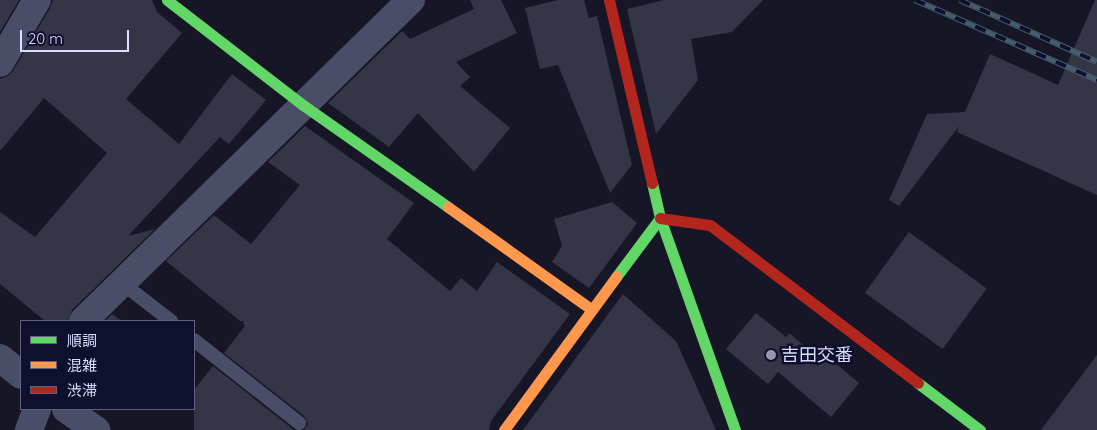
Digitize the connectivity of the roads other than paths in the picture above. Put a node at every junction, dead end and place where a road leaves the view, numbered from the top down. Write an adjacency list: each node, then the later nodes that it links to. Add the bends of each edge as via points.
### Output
1 (38, 0): 5 (street)
2 (167, 0): 6 (street)
3 (411, 0): 6 (street)
4 (610, 0): 7 (street)
5 (0, 63)
6 (303, 105): 8 (street); 9 (street)
7 (660, 218): 9 (street); 21 (street); 22 (street, via 710,225)
8 (122, 283): 10 (street); 11 (lane)
9 (591, 309): 20 (street)
10 (84, 320)
11 (169, 320)
12 (195, 341): 17 (lane)
13 (0, 358): 14 (street)
14 (20, 374)
15 (38, 410): 18 (street)
16 (67, 410): 19 (street)
17 (299, 423)
18 (29, 430)
19 (96, 430)
20 (504, 430)
21 (735, 430)
22 (980, 430)

